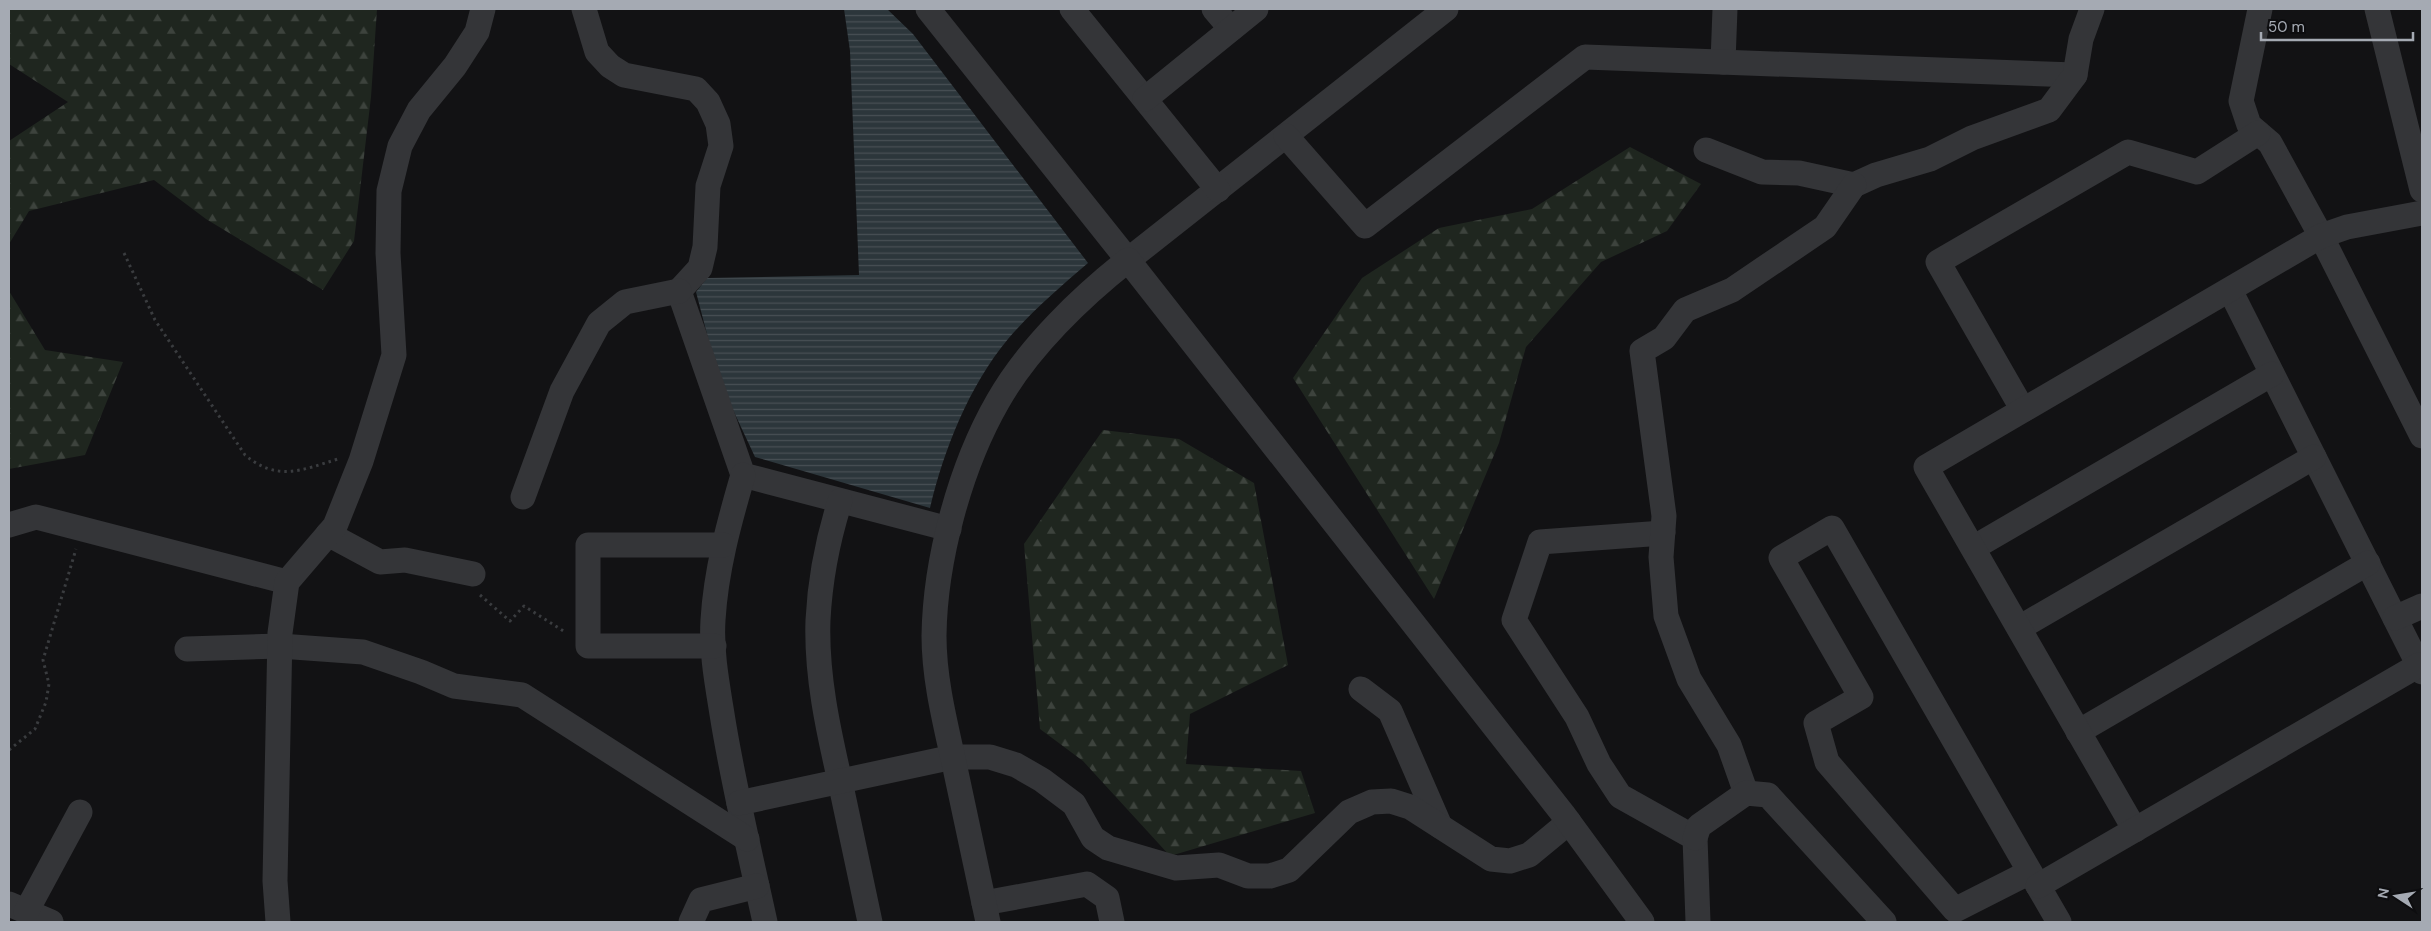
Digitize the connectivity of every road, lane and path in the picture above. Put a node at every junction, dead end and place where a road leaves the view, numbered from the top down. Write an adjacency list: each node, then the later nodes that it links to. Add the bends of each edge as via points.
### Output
1 (483, 9): 31 (street, via 477,32 420,110 400,146 389,191 388,253 394,355)
2 (584, 9): 27 (street, via 597,52 610,66 624,75 696,89 708,102 718,124 721,146 708,186 705,247 700,268)
3 (928, 9): 25 (street)
4 (1072, 9): 15 (street)
5 (1214, 9): 12 (street)
6 (1256, 9): 12 (street)
7 (1446, 9): 17 (street)
8 (1725, 9): 13 (street)
9 (2092, 9): 14 (street, via 2081,39)
10 (2260, 9): 16 (street, via 2241,101 2250,125)
11 (2377, 9): 21 (street)
12 (1231, 29): 15 (street)
13 (1723, 62): 14 (street); 17 (street, via 1585,57 1364,226)
14 (2075, 75): 19 (street, via 2049,110 1972,138 1930,159)
15 (1144, 99): 20 (street)
16 (2258, 133): 23 (street, via 2270,143); 29 (street, via 2197,172 2128,152 1938,262)
17 (1286, 136): 20 (street)
18 (1706, 150): 19 (street, via 1762,172 1799,173)
19 (1854, 185): 39 (street, via 1824,228 1732,290 1685,310 1664,338 1642,351 1664,516)
20 (1218, 190): 25 (street)
21 (2422, 190)
22 (2422, 214): 23 (street, via 2347,227)
23 (2321, 236): 26 (street); 30 (street)
24 (124, 252): 31 (path, via 155,320 245,455 259,467 296,472)
25 (1128, 260): 38 (street, via 1092,288 1065,317 998,400 959,493); 62 (street)
26 (2230, 290): 28 (street); 29 (street)
27 (679, 291): 33 (street); 34 (street, via 625,302 599,323 562,391)
28 (2272, 374): 32 (street); 42 (street)
29 (2023, 410): 42 (street, via 1926,467)
30 (2422, 436)
31 (365, 450): 40 (street, via 335,526)
32 (2314, 457): 43 (street); 48 (street)
33 (743, 476): 35 (street); 41 (street)
34 (523, 496)
35 (840, 501): 38 (street); 58 (street, via 831,529 818,621 820,668)
36 (9, 525): 37 (street, via 36,517)
37 (82, 528): 45 (street); 56 (path, via 43,660 49,684 46,702 35,729)
38 (949, 529): 57 (street, via 934,636 938,684)
39 (1663, 533): 59 (street, via 1661,557 1666,616 1689,679 1729,745); 66 (street, via 1540,542 1514,620 1577,717 1599,764 1620,796)
40 (328, 534): 44 (street, via 380,562 404,560); 45 (street)
41 (723, 545): 51 (street, via 713,621); 51 (street, via 588,545 588,646)
42 (1973, 548): 48 (street)
43 (2368, 563): 47 (street); 55 (street)
44 (473, 574): 49 (path, via 471,586 510,621 524,606)
45 (287, 582): 50 (street)
46 (2422, 606): 47 (street)
47 (2395, 618): 53 (street)
48 (2019, 628): 55 (street)
49 (568, 634)
50 (280, 646): 52 (street); 65 (street, via 363,652 454,686 522,695); 72 (street, via 275,881)
51 (714, 646): 60 (street, via 727,748)
52 (187, 650)
53 (2420, 668): 64 (street)
54 (1361, 689): 63 (street, via 1390,711)
55 (2078, 732): 64 (street)
56 (9, 750)
57 (953, 757): 58 (street); 63 (street, via 990,757 1016,766 1042,780 1074,804 1093,838 1108,848 1176,868 1219,866 1248,876 1270,876 1289,870 1349,812 1372,802 1391,801 1410,807); 70 (street)
58 (840, 781): 60 (street); 75 (street)
59 (1746, 793): 66 (street, via 1700,826); 79 (street, via 1768,795)
60 (739, 803): 65 (street)
61 (80, 812): 69 (street)
62 (1569, 822): 63 (street, via 1529,855 1510,861 1491,859); 77 (street)
63 (1440, 826)
64 (2135, 830): 67 (street)
65 (747, 838): 68 (street)
66 (1695, 838): 78 (street)
67 (2034, 879): 67 (street, via 1832,528 1781,558 1861,697 1816,723 1826,762 1955,910); 80 (street)
68 (757, 886): 73 (street, via 701,900); 74 (street)
69 (18, 908): 71 (street)
70 (986, 912): 76 (street, via 1087,884 1107,898)
71 (51, 922)
72 (278, 922)
73 (691, 922)
74 (765, 922)
75 (870, 922)
76 (1112, 922)
77 (1642, 922)
78 (1698, 922)
79 (1884, 922)
80 (2059, 922)

